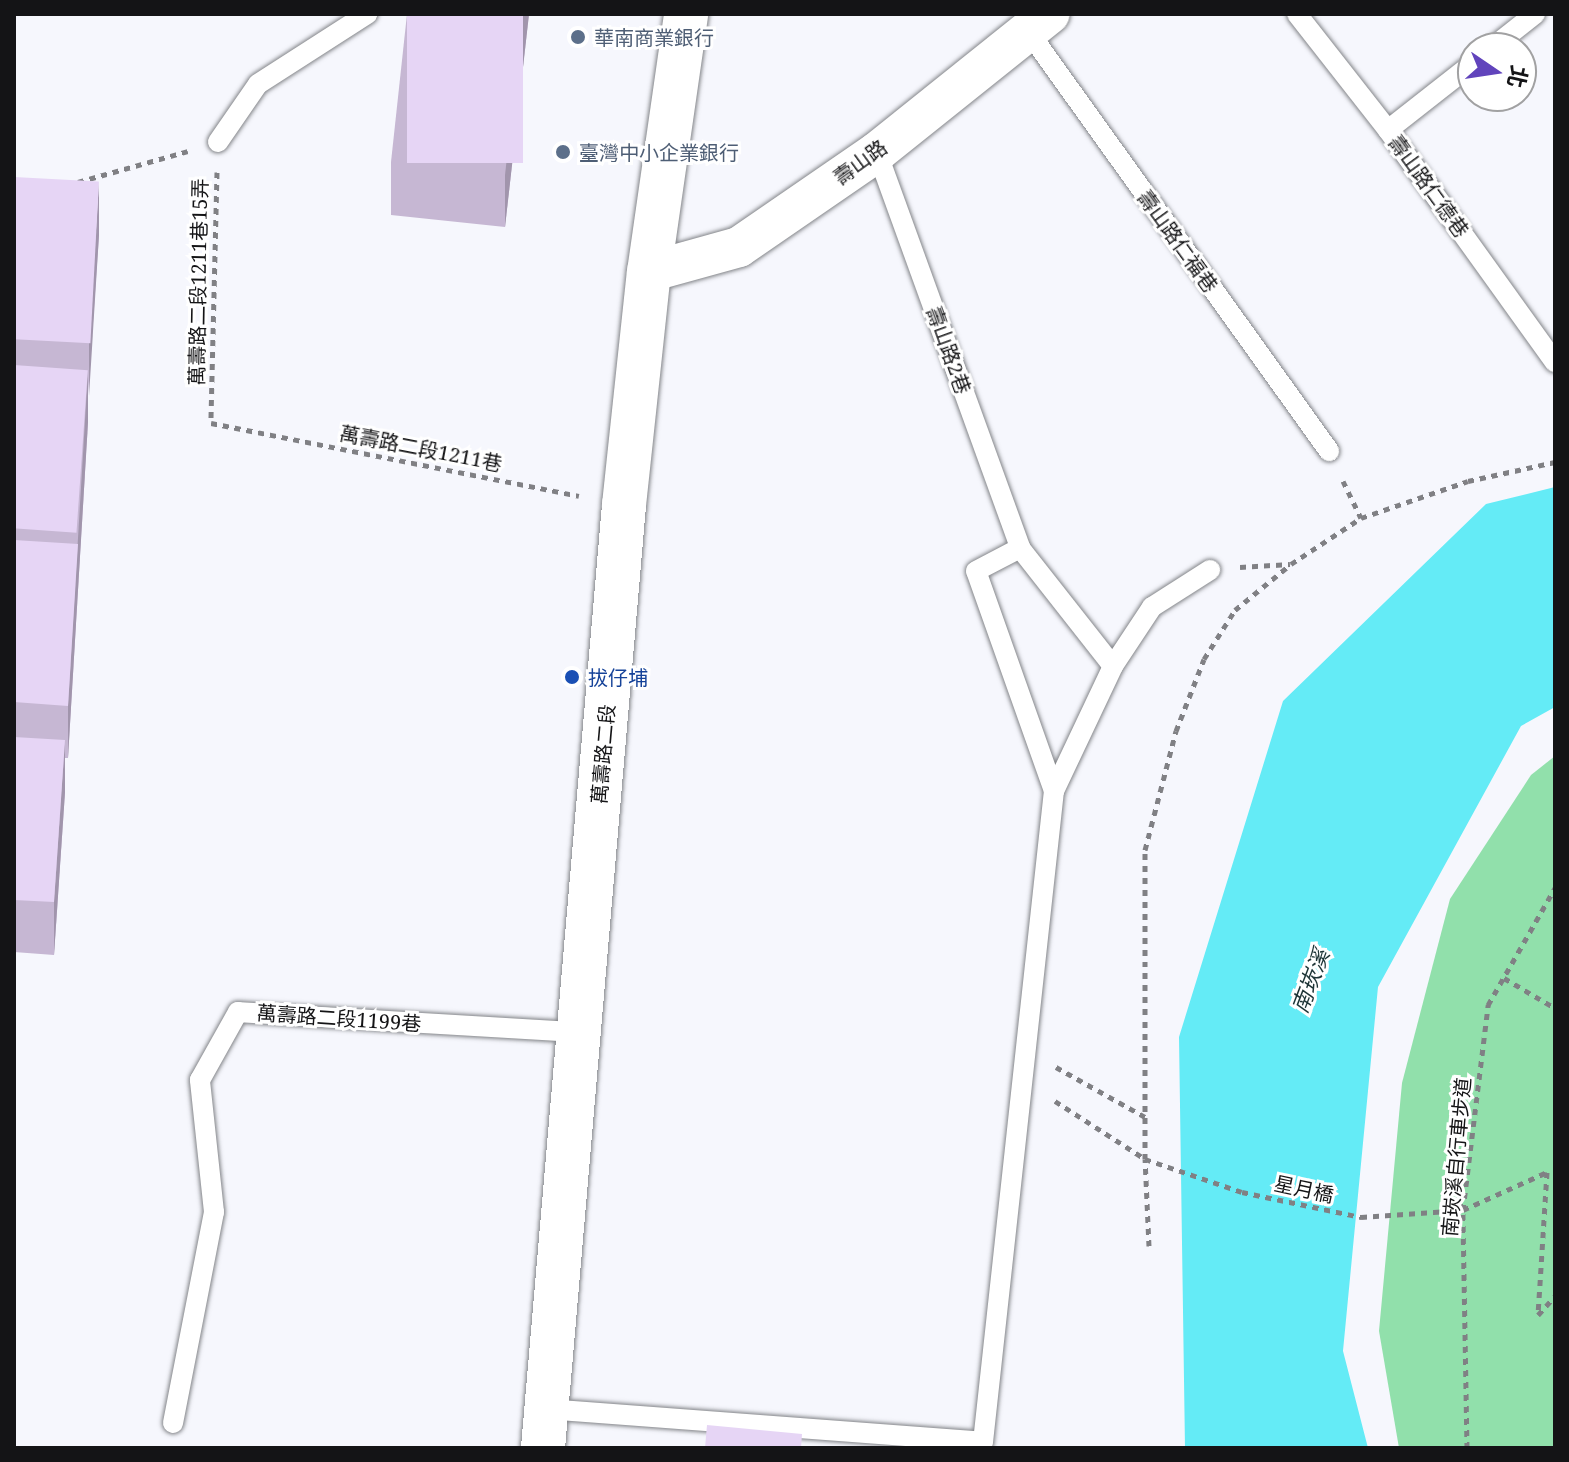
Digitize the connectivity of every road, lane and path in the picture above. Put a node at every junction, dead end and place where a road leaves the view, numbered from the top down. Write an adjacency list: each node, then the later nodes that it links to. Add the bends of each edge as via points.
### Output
1 (367, 14): 9 (lane, via 258,84)
2 (686, 14): 12 (main road, 萬壽路二段)
3 (1297, 14): 8 (lane, 壽山路仁德巷)
4 (1535, 14): 6 (lane)
5 (1038, 22): 10 (street, 壽山路); 15 (lane, 壽山路仁福巷)
6 (1512, 32)
7 (1457, 76): 8 (lane)
8 (1388, 130): 13 (lane, 壽山路仁德巷)
9 (218, 142): 11 (path); 14 (path, 萬壽路二段1211巷15弄)
10 (877, 152): 12 (street, 壽山路, via 739,247); 19 (lane, 壽山路2巷)
11 (73, 184)
12 (649, 272): 17 (main road, 萬壽路二段)
13 (1555, 362)
14 (211, 423): 17 (path, 萬壽路二段1211巷)
15 (1329, 451): 18 (path)
16 (1555, 462): 18 (path, via 1468,481)
17 (624, 505): 27 (main road, 萬壽路二段)
18 (1361, 518): 20 (path)
19 (1020, 548): 22 (lane, 壽山路2巷); 23 (lane, via 976,571)
20 (1291, 564): 21 (path); 30 (path, via 1235,610 1204,659 1176,731 1145,850)
21 (1210, 570): 22 (lane, via 1152,607)
22 (1113, 666): 23 (lane)
23 (1054, 791): 29 (lane)
24 (1555, 888): 25 (path, 南崁溪自行車步道)
25 (1504, 978): 26 (path); 32 (path, 南崁溪自行車步道, via 1488,1005)
26 (1555, 1008)
27 (579, 1032): 35 (lane, 萬壽路二段1199巷, via 238,1012 200,1080 214,1212); 36 (main road, 萬壽路二段)
28 (1044, 1060): 30 (path)
29 (1023, 1081): 31 (path, 星月橋); 36 (lane, via 983,1442)
30 (1145, 1117): 31 (path)
31 (1145, 1159): 32 (path, 星月橋, via 1242,1192 1361,1217); 33 (path)
32 (1463, 1210): 34 (path, via 1547,1172 1538,1315); 37 (path, 南崁溪自行車步道)
33 (1149, 1246)
34 (1555, 1296)
35 (173, 1423)
36 (544, 1428)
37 (1467, 1448)

